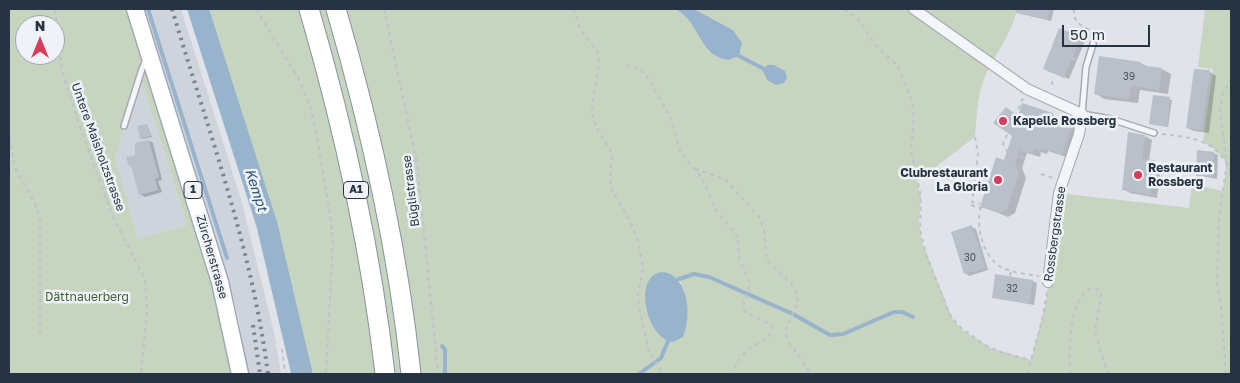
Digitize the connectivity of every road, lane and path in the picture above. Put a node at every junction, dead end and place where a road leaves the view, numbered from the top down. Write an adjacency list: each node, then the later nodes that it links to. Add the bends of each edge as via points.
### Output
1 (56, 9): 38 (path, Untere Maisholzstrasse, via 62,71 80,127 112,215 145,279 147,310)
2 (135, 9): 13 (main road, Zürcherstrasse / 1)
3 (256, 9): 41 (path, via 300,81 316,132 333,241)
4 (308, 9): 42 (highway, A1, via 356,190)
5 (336, 9): 43 (highway, A1, via 367,122 386,209)
6 (384, 9): 44 (path, Büglistrasse, via 418,168)
7 (573, 9): 45 (path, via 580,28 598,53 593,118 612,153 612,191 639,244 642,269 638,303 645,338)
8 (844, 9): 37 (path, via 858,19 876,46 898,66 912,102 911,149 921,197 920,230 950,316 985,345)
9 (914, 9): 17 (street)
10 (1074, 9): 11 (path, via 1073,15 1078,23)
11 (1097, 32)
12 (1093, 44): 19 (lane, via 1086,67)
13 (150, 55): 20 (lane, via 142,69); 39 (main road, Zürcherstrasse / 1, via 218,274)
14 (626, 65): 26 (path, via 638,67 646,74 671,118 679,151)
15 (1052, 81): 18 (path)
16 (1231, 81): 25 (path, via 1223,92 1220,107)
17 (1027, 89): 19 (street); 24 (path, via 1003,144 1008,153 1022,157)
18 (1053, 90)
19 (1082, 114): 22 (lane); 34 (street, Rossbergstrasse, via 1079,134 1059,193)
20 (124, 126)
21 (9, 129): 35 (path, via 14,166 40,219)
22 (1154, 133): 25 (path, via 1203,142 1216,150)
23 (975, 137): 29 (path, via 978,154 972,202)
24 (1026, 152)
25 (1227, 163): 27 (path); 51 (path, via 1219,218 1217,283)
26 (694, 169): 46 (path, via 704,182 717,212 738,237 739,259 749,278 745,312 769,324 772,330 769,336 747,349); 47 (path, via 725,179 755,211 763,226 767,260 798,294 786,326 786,336)
27 (1231, 172)
28 (971, 205): 29 (path)
29 (980, 207): 30 (path, via 978,224)
30 (986, 246): 31 (path); 32 (path, via 997,264)
31 (979, 249)
32 (1011, 271): 33 (path); 34 (path)
33 (1010, 276)
34 (1049, 280): 37 (path, Rossbergstrasse)
35 (40, 333)
36 (282, 349): 40 (path)
37 (1031, 360): 48 (path, Rossbergstrasse)
38 (141, 374)
39 (240, 374)
40 (285, 374)
41 (326, 374)
42 (385, 374)
43 (411, 374)
44 (438, 374)
45 (661, 374)
46 (732, 374)
47 (811, 374)
48 (1027, 374)
49 (1070, 374): 50 (path, via 1068,347 1073,319 1083,295 1095,288 1101,294 1095,337)
50 (1108, 374)
51 (1226, 374)

